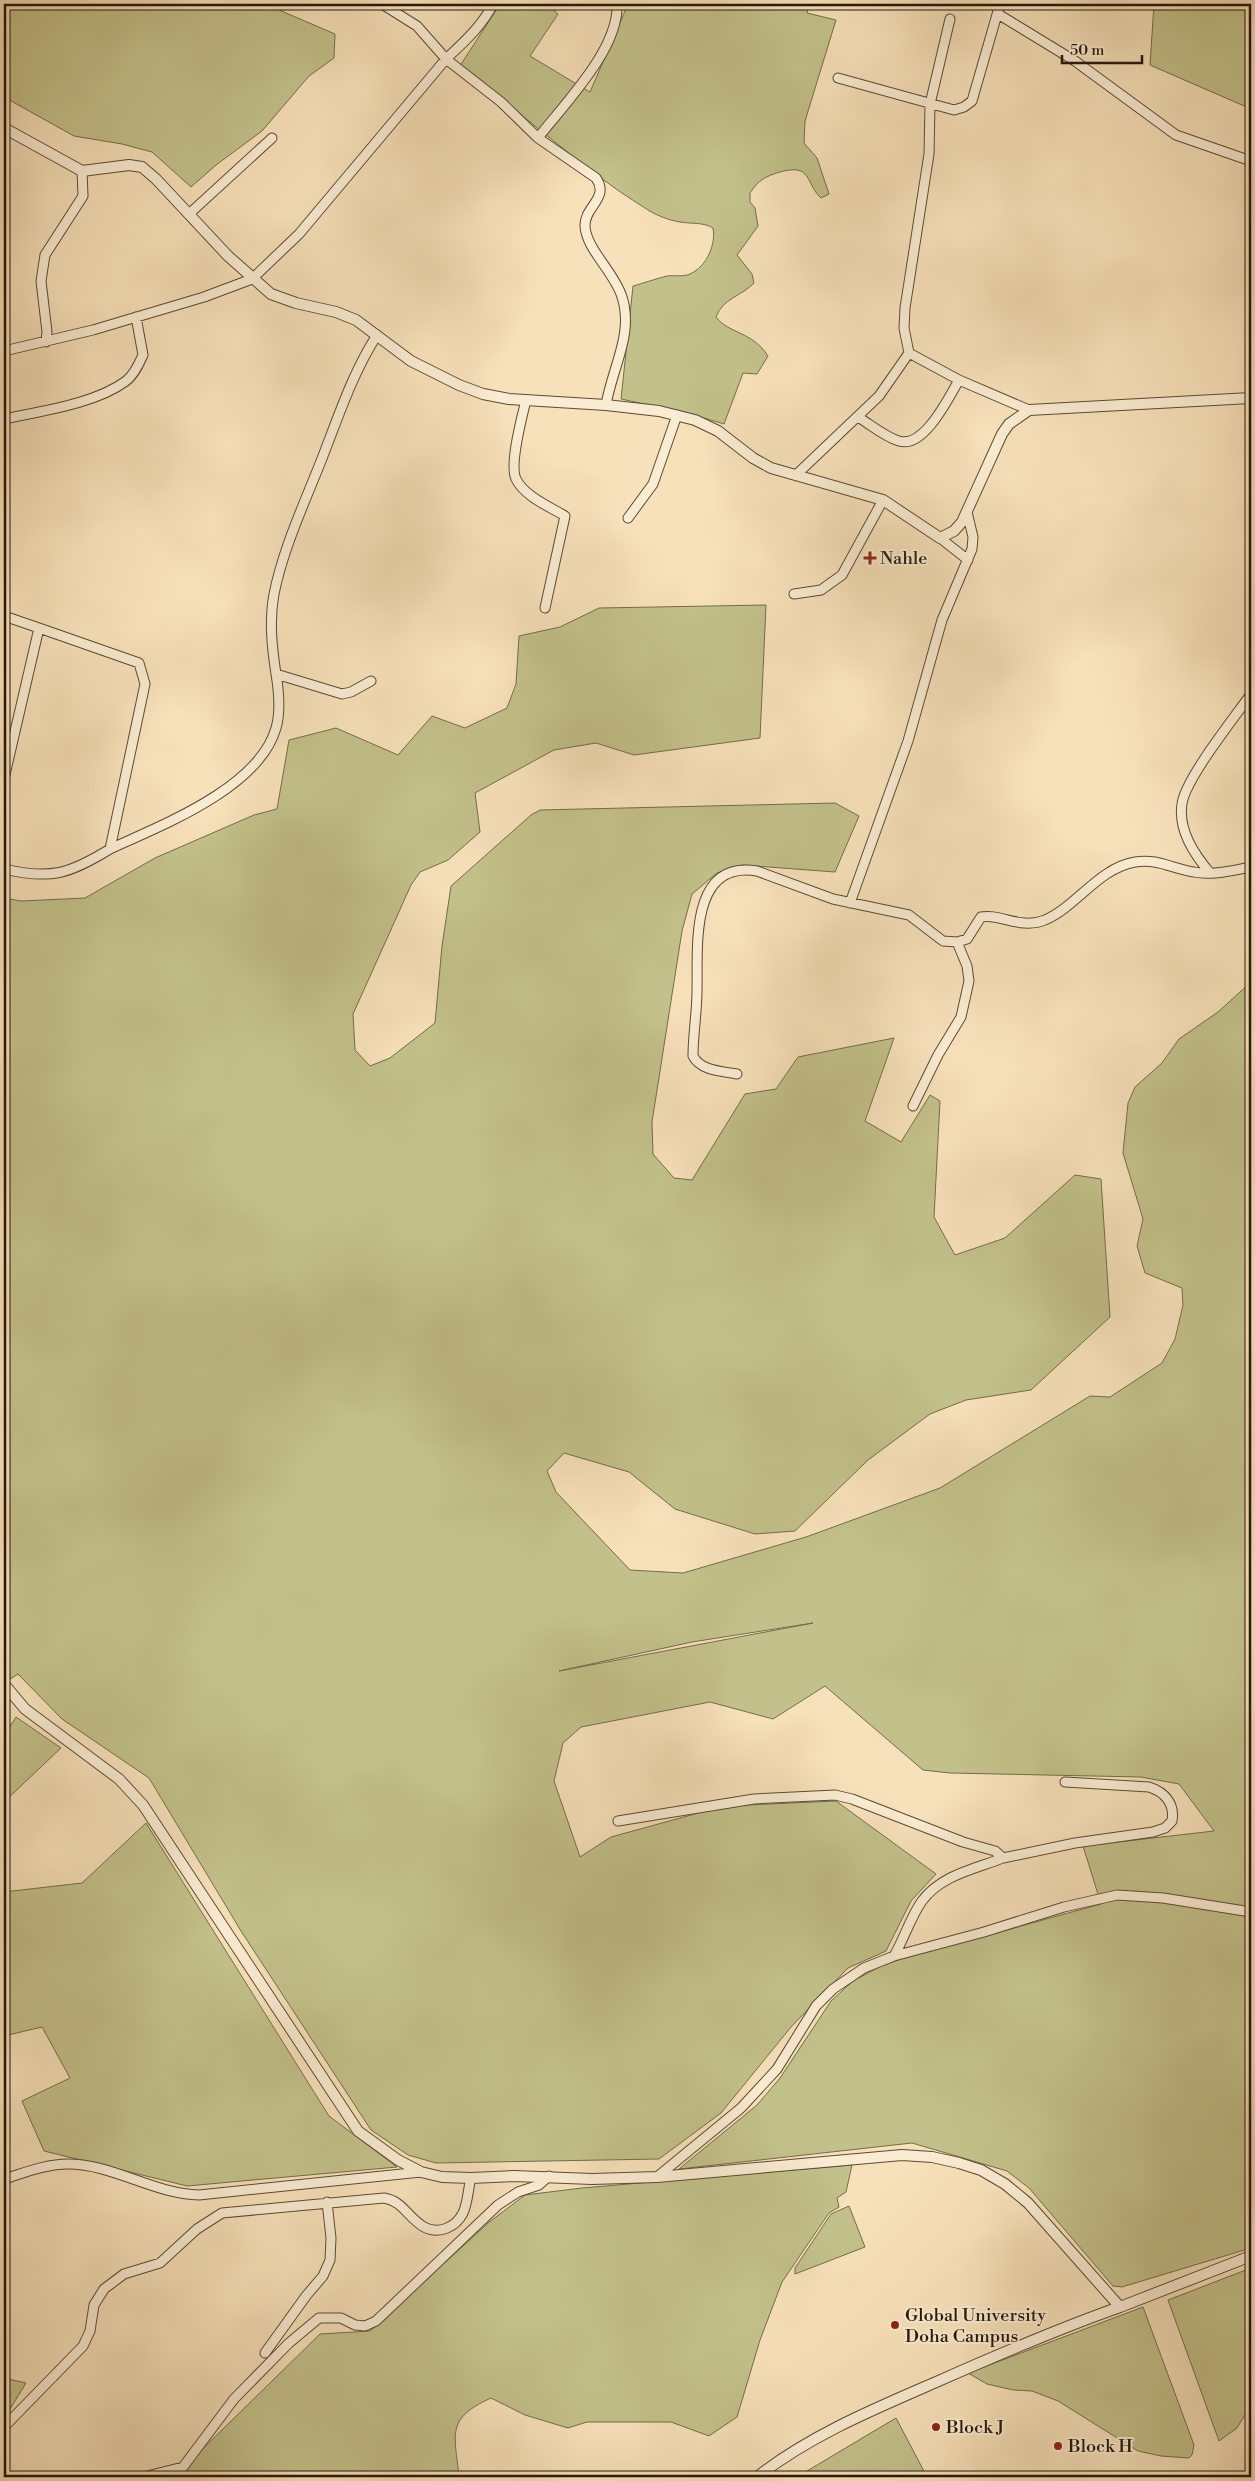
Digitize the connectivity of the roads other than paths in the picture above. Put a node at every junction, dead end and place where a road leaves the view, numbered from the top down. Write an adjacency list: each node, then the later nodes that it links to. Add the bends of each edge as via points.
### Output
1 (382, 4): 7 (street, via 417,26)
2 (493, 4): 7 (street, via 469,38)
3 (617, 4): 12 (street, via 611,36 598,61)
4 (1000, 4): 5 (street)
5 (998, 14): 9 (street, via 972,100 954,110); 13 (street, via 1075,61 1176,135)
6 (950, 19): 9 (street)
7 (446, 59): 12 (street, via 501,102); 16 (street, via 299,234)
8 (838, 78): 9 (street)
9 (930, 104): 21 (street, via 929,154 905,308 904,328)
10 (4, 128): 14 (street)
11 (272, 138): 15 (street)
12 (538, 138): 25 (street, via 596,178 601,189 597,203 586,218 586,235 611,273 622,297 626,322 624,341)
13 (1251, 161)
14 (82, 171): 15 (street, via 129,165 142,167); 19 (street, via 83,196 43,264 41,281)
15 (189, 214): 16 (street)
16 (252, 279): 17 (street); 18 (street, via 271,294 336,312 356,320)
17 (136, 317): 19 (street); 29 (street, via 143,355 127,380 106,392 76,402)
18 (377, 335): 24 (street, via 411,361 459,385 483,394); 40 (street, via 356,371 282,562 272,618)
19 (46, 342): 20 (street)
20 (4, 351)
21 (909, 353): 22 (street); 28 (street, via 879,396)
22 (959, 380): 26 (street); 28 (street, via 924,433 909,441 900,442)
23 (1251, 398): 26 (street)
24 (526, 400): 25 (street); 37 (street, via 515,451 515,478 522,488 565,516)
25 (606, 405): 27 (street)
26 (1029, 410): 32 (street, via 1009,424 1002,434)
27 (677, 415): 30 (street, via 711,427 771,468); 33 (street, via 653,484)
28 (858, 417): 30 (street)
29 (4, 419)
30 (797, 474): 31 (street)
31 (883, 500): 34 (street); 36 (street, via 842,575 821,590)
32 (967, 512): 34 (street, via 954,531); 35 (street, via 973,537)
33 (628, 518)
34 (940, 538): 35 (street)
35 (968, 560): 48 (street, via 942,620 908,741)
36 (794, 594)
37 (544, 608)
38 (4, 616): 39 (street)
39 (39, 628): 43 (street); 44 (street, via 139,663 145,684)
40 (276, 674): 41 (street, via 342,694); 44 (street, via 279,691 276,729 259,759 204,805)
41 (371, 682)
42 (1251, 694): 47 (street, via 1184,795 1181,818 1185,835)
43 (4, 779)
44 (110, 849): 46 (street, via 84,865 52,876)
45 (1251, 867): 47 (street)
46 (4, 869)
47 (1210, 873): 49 (street, via 1196,873 1156,861 1132,862 1042,921 1014,923 981,917 967,938)
48 (850, 903): 49 (street, via 909,914 943,941); 50 (street, via 744,869 720,878 709,889 700,925 693,1056 697,1063 710,1069)
49 (957, 942): 51 (street, via 969,981 961,1017)
50 (737, 1074)
51 (913, 1106)
52 (4, 1684): 58 (street, via 25,1709 119,1779 143,1805 358,2131 390,2155)
53 (1065, 1782): 55 (street, via 1159,1790 1172,1807 1172,1821 1165,1828 1153,1832)
54 (618, 1821): 55 (street, via 754,1799 844,1796 928,1829 995,1850)
55 (1003, 1858): 57 (street, via 942,1881 914,1914)
56 (1251, 1912): 57 (street, via 1164,1898 1117,1895)
57 (894, 1956): 60 (street, via 864,1968 833,1989 816,2006 760,2088 720,2127)
58 (421, 2172): 61 (street); 62 (street, via 199,2195 67,2164)
59 (549, 2176): 60 (street, via 592,2179); 61 (street); 68 (street, via 498,2205 376,2321 365,2326 341,2318 319,2318 289,2342 234,2399 183,2467)
60 (657, 2177): 65 (street, via 886,2156 932,2157 959,2163 981,2170 1028,2203)
61 (471, 2178): 63 (street, via 463,2212 454,2225 447,2228 423,2226 390,2199)
62 (4, 2179)
63 (328, 2202): 66 (street, via 330,2260 323,2276); 67 (street, via 222,2213 197,2229 160,2264 118,2278 97,2298 83,2346)
64 (1251, 2256): 65 (street)
65 (1120, 2307): 69 (street, via 1070,2324 888,2403 795,2451)
66 (265, 2353)
67 (4, 2427)
68 (143, 2477)
69 (757, 2477)

